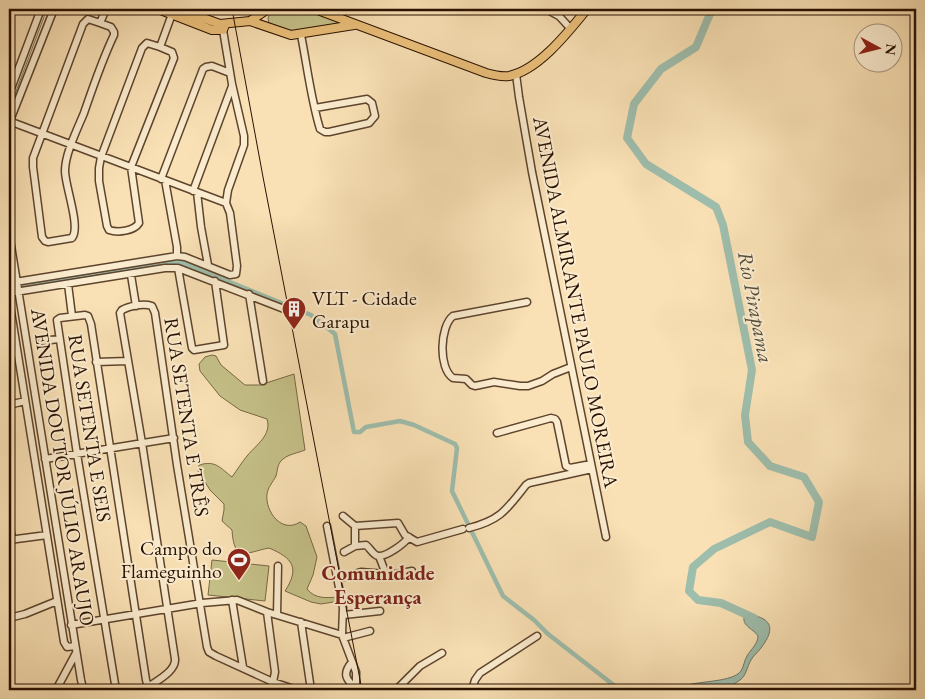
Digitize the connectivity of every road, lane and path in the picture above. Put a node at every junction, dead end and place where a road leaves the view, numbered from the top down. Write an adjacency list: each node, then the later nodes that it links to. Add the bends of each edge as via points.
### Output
1 (41, 9): 21 (street)
2 (54, 9): 23 (street)
3 (106, 9): 11 (street)
4 (161, 9): 9 (main road)
5 (268, 9): 10 (main road); 14 (main road)
6 (315, 9): 12 (main road)
7 (546, 9): 15 (street, via 559,16)
8 (587, 9): 15 (main road)
9 (175, 11): 13 (main road); 17 (street)
10 (250, 21): 13 (main road); 14 (main road)
11 (100, 23): 24 (street, via 88,19 82,24); 25 (street, via 111,28 114,35)
12 (356, 25): 16 (main road); 19 (main road, via 486,73)
13 (224, 27): 18 (street)
14 (268, 27): 16 (main road)
15 (570, 28): 19 (main road, via 538,61)
16 (301, 35): 22 (street)
17 (160, 47): 26 (street, via 147,43 142,48); 27 (street, via 172,52 174,58)
18 (230, 73): 20 (street); 28 (street, via 212,66 203,69)
19 (516, 74): 51 (street, AVENIDA ALMIRANTE PAULO MOREIRA)
20 (232, 84): 29 (street); 30 (street, via 244,140)
21 (9, 94)
22 (315, 108): 22 (street, via 320,129 325,132 369,123 375,116 371,100 367,99)
23 (9, 122): 24 (street)
24 (42, 133): 25 (street); 25 (street, via 32,162 45,241 72,238 75,232 65,170)
25 (72, 144): 26 (street)
26 (101, 157): 27 (street); 27 (street, via 99,181 107,226 113,232 131,229 139,223)
27 (131, 167): 28 (street)
28 (163, 179): 29 (street); 32 (street)
29 (195, 191): 30 (street); 33 (street)
30 (226, 203): 33 (street, via 230,213 236,274 230,275)
31 (9, 233): 37 (street, AVENIDA DOUTOR JÚLIO ARAUJO)
32 (177, 256): 33 (street); 37 (street)
33 (208, 265)
34 (178, 268): 35 (street); 36 (street); 36 (street, via 194,350 224,345)
35 (131, 275): 38 (street); 44 (street)
36 (215, 281): 41 (street)
37 (12, 282): 39 (street, AVENIDA DOUTOR JÚLIO ARAUJO)
38 (68, 284): 39 (street); 46 (street)
39 (18, 291): 40 (street); 60 (street, AVENIDA DOUTOR JÚLIO ARAUJO)
40 (9, 293)
41 (249, 294): 45 (street); 52 (street)
42 (9, 299): 53 (street, AVENIDA DOUTOR JÚLIO ARAUJO)
43 (527, 302): 51 (street, via 453,316 448,320 442,357 446,371 453,378 466,379 475,386 494,382 520,386 535,384)
44 (136, 306): 49 (street, RUA SETENTA E TRÊS, via 122,310); 56 (street, RUA SETENTA E TRÊS, via 148,304 155,314)
45 (284, 309)
46 (72, 316): 47 (street, RUA SETENTA E SEIS, via 57,320); 50 (street, via 88,316)
47 (59, 339): 48 (street); 59 (street, RUA SETENTA E SEIS)
48 (42, 341)
49 (128, 361): 50 (street); 57 (street)
50 (96, 362): 58 (street)
51 (571, 367): 61 (street, AVENIDA ALMIRANTE PAULO MOREIRA)
52 (263, 381)
53 (25, 401): 54 (street); 66 (street, AVENIDA DOUTOR JÚLIO ARAUJO)
54 (9, 405)
55 (497, 433): 61 (street, via 555,419 566,466)
56 (174, 438): 57 (street); 79 (street, RUA SETENTA E TRÊS)
57 (142, 443): 58 (street); 80 (street)
58 (110, 448): 59 (street); 83 (street)
59 (77, 454): 60 (street); 87 (street, RUA SETENTA E SEIS)
60 (45, 459): 89 (street, AVENIDA DOUTOR JÚLIO ARAUJO)
61 (592, 467): 67 (street, via 529,483 499,517 486,523 419,542); 68 (street, AVENIDA ALMIRANTE PAULO MOREIRA)
62 (343, 516): 65 (street)
63 (9, 520): 69 (street)
64 (327, 526): 76 (street)
65 (355, 526): 67 (street, via 398,523); 70 (street)
66 (47, 535): 69 (street); 78 (street, AVENIDA DOUTOR JÚLIO ARAUJO)
67 (409, 537): 72 (street, via 390,552)
68 (606, 537)
69 (10, 540)
70 (356, 546): 71 (street); 72 (street, via 366,546)
71 (344, 552)
72 (379, 556): 75 (street)
73 (278, 566): 84 (street)
74 (412, 571): 75 (street)
75 (386, 574): 76 (street, via 362,572)
76 (337, 579): 85 (street)
77 (232, 600): 79 (street); 81 (street, via 243,601); 96 (street)
78 (57, 601): 86 (street); 93 (street, AVENIDA DOUTOR JÚLIO ARAUJO, via 64,645)
79 (200, 604): 80 (street); 96 (street, RUA SETENTA E TRÊS, via 209,652)
80 (169, 608): 83 (street); 83 (street, via 176,658 174,666 149,685)
81 (267, 612): 84 (street); 97 (street, via 275,665)
82 (380, 612): 85 (street)
83 (136, 614): 87 (street)
84 (278, 615): 88 (street)
85 (344, 615): 92 (street)
86 (9, 618)
87 (105, 620): 89 (street); 100 (street, RUA SETENTA E SEIS)
88 (300, 622): 92 (street); 102 (street)
89 (71, 625): 93 (street, AVENIDA DOUTOR JÚLIO ARAUJO)
90 (370, 631): 92 (street)
91 (537, 636): 105 (street, via 480,673)
92 (342, 637): 103 (street, via 356,672)
93 (75, 646): 94 (street)
94 (76, 653): 98 (street); 99 (street, via 82,684)
95 (442, 653): 104 (street, via 420,666)
96 (243, 667): 97 (street)
97 (273, 682): 101 (street)
98 (56, 690)
99 (79, 690)
100 (116, 690)
101 (296, 690)
102 (311, 690)
103 (356, 690)
104 (396, 690)
105 (472, 690)

